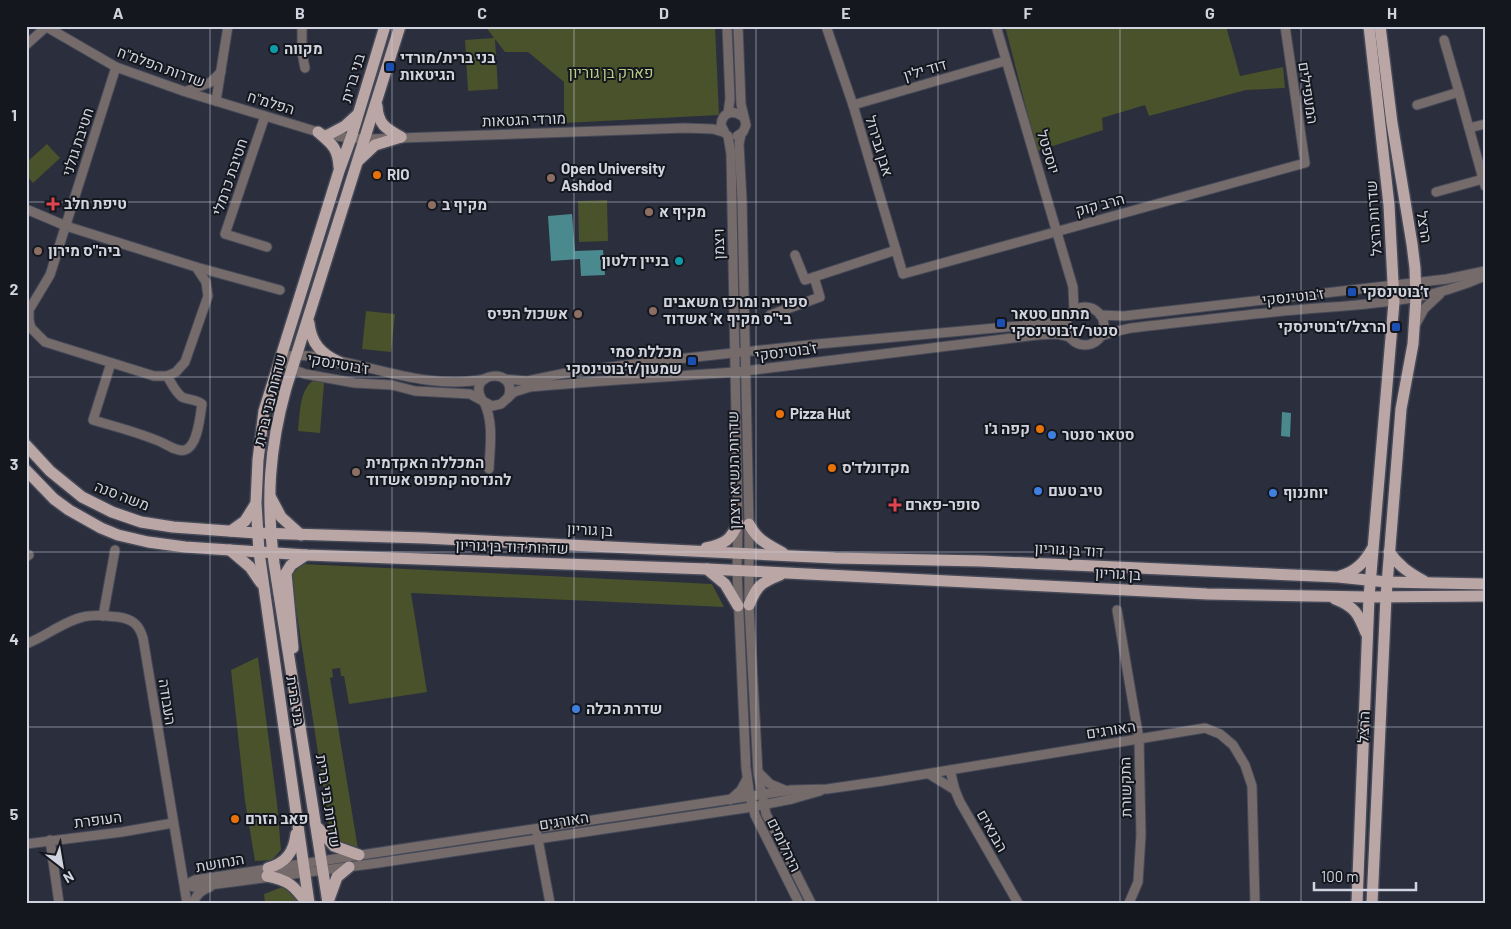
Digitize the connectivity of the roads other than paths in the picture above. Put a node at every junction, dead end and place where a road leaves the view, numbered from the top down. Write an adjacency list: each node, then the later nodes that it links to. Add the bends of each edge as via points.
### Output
1 (228, 26): 19 (street)
2 (302, 26): 18 (street)
3 (385, 26): 26 (main road, בני ברית)
4 (400, 26): 16 (main road, בני ברית)
5 (727, 26): 28 (street, via 730,99)
6 (738, 26): 29 (street)
7 (826, 26): 24 (street, אבן גבירול)
8 (996, 26): 15 (street, יוספטל)
9 (1285, 26): 39 (street, המעפילים)
10 (1368, 26): 57 (main road, שדרות הרצל, via 1389,205)
11 (1380, 26): 42 (main road, שדרות הרצל)
12 (46, 27): 14 (street); 17 (street, שדרות הפלמ"ח)
13 (1444, 40): 21 (street)
14 (26, 45)
15 (1005, 61): 24 (street, דוד ילין); 47 (street, יוספטל)
16 (388, 66): 23 (main road, שדרות בני ברית)
17 (116, 67): 20 (street, שדרות הפלמ"ח); 46 (street, חטיבת גולני)
18 (305, 68)
19 (221, 72): 20 (street, via 211,82); 22 (street)
20 (186, 92): 22 (street, שדרות הפלמ"ח)
21 (1459, 92): 25 (street); 32 (street)
22 (216, 101): 27 (street, הפלמ"ח)
23 (377, 102): 36 (main road, via 380,122); 38 (main road, שדרות בני ברית)
24 (852, 105): 49 (street, אבן גבירול)
25 (1417, 105)
26 (358, 114): 33 (main road, via 345,126); 37 (main road, בני ברית)
27 (265, 116): 33 (street, הפלמ"ח); 48 (street, חטיבת כרמלי, via 225,234)
28 (725, 116): 29 (street, via 737,112); 31 (street, מורדי הגטאות); 34 (street, via 721,125)
29 (742, 116): 35 (street, via 746,125)
30 (1485, 124): 32 (street)
31 (685, 128): 34 (street, מורדי הגטאות, via 713,129); 36 (street, מורדי הגטאות)
32 (1469, 128): 43 (street)
33 (323, 133): 37 (street); 41 (main road, via 336,151)
34 (726, 134): 35 (street); 73 (street, ויצמן, via 731,154)
35 (741, 134): 72 (street, שדרות הנשיא ויצמן, via 738,144)
36 (401, 137): 38 (street, מורדי הגטאות); 40 (main road, via 375,145)
37 (351, 138): 38 (street); 41 (main road, שדרות בני ברית)
38 (363, 139): 40 (main road, שדרות בני ברית)
39 (1305, 163): 47 (street, הרב קוק)
40 (356, 165): 67 (main road, שדרות בני ברית)
41 (339, 171): 74 (main road, שדרות בני ברית)
42 (1400, 177): 56 (main road, הרצל)
43 (1484, 182): 44 (street)
44 (1436, 192)
45 (26, 209): 46 (street)
46 (66, 226): 51 (street); 77 (street, חטיבת גולני, via 50,275 29,310 31,328 45,342)
47 (1057, 232): 53 (street, הרב קוק); 58 (street, יוספטל)
48 (267, 247)
49 (896, 250): 53 (street, אבן גבירול); 55 (street)
50 (795, 255): 55 (street, via 805,280)
51 (196, 267): 59 (street); 81 (street, via 206,282 207,303 184,362 176,372)
52 (1485, 271): 56 (street, ז'בוטינסקי)
53 (903, 274)
54 (1485, 276): 60 (street, ז'בוטינסקי)
55 (814, 277): 65 (street, via 820,297)
56 (1416, 282): 57 (street, ז'בוטינסקי); 61 (main road)
57 (1394, 284): 62 (main road, שדרות הרצל); 66 (street, ז'בוטינסקי, via 1124,316)
58 (1073, 287): 63 (street, יוספטל); 64 (street, יוספטל)
59 (280, 290)
60 (1446, 291): 61 (street, ז'בוטינסקי); 69 (street, via 1424,309)
61 (1416, 298): 62 (street, ז'בוטינסקי); 69 (main road)
62 (1394, 302): 70 (street, ז'בוטינסקי, via 1131,328); 98 (main road, שדרות הרצל)
63 (1088, 308): 64 (street); 66 (street)
64 (1074, 310): 68 (street)
65 (770, 315)
66 (1100, 315): 70 (street, via 1104,326)
67 (308, 318): 75 (main road, שדרות בני ברית); 76 (main road, via 314,343 322,353)
68 (1067, 319): 71 (street); 72 (street, ז'בוטינסקי)
69 (1414, 327): 104 (main road, via 1401,409)
70 (1101, 336): 71 (street, via 1094,343 1084,345)
71 (1069, 337): 79 (street, ז'בוטינסקי, via 1036,335)
72 (744, 351): 73 (street, ז'בוטינסקי); 79 (street, שדרות הנשיא ויצמן)
73 (735, 352): 80 (street, שדרות הנשיא ויצמן); 83 (street, ז'בוטינסקי, via 571,372 534,380)
74 (280, 356): 75 (street, ז'בוטינסקי); 78 (street, ז'בוטינסקי); 91 (main road, via 264,411)
75 (296, 356): 76 (street, ז'בוטינסקי); 78 (main road, שדרות בני ברית)
76 (339, 362): 82 (street, ז'בוטינסקי, via 425,379 461,382)
77 (111, 363): 81 (street, via 154,376); 81 (street, via 93,420 185,450 196,436 202,404 183,397)
78 (292, 368): 84 (street, ז'בוטינסקי, via 305,374 355,383 470,394); 90 (main road, שדרות בני ברית, via 274,438)
79 (745, 371): 80 (street, ז'בוטינסקי); 92 (street, שדרות הנשיא ויצמן)
80 (735, 372): 85 (street, ז'בוטינסקי, via 530,387 518,390); 92 (street, שדרות הנשיא ויצמן)
81 (167, 376)
82 (485, 378): 83 (street, via 494,375); 84 (street, via 479,390)
83 (504, 379): 85 (street, via 509,388)
84 (483, 401): 85 (street, via 492,406); 86 (street)
85 (504, 401): 86 (street)
86 (491, 429): 88 (street)
87 (26, 445): 93 (main road, משה סנה, via 66,485 112,512 141,522)
88 (489, 468)
89 (26, 470): 100 (main road, via 69,510 118,535 166,545)
90 (269, 494): 95 (main road, שדרות בני ברית); 96 (main road, via 281,517)
91 (256, 503): 93 (main road, via 245,521); 94 (main road)
92 (744, 523): 101 (main road, via 726,541); 103 (street, שדרות הנשיא ויצמן); 106 (street, שדרות הנשיא ויצמן); 108 (main road, via 762,541)
93 (231, 531): 94 (main road, משה סנה)
94 (257, 533): 95 (main road, משה סנה); 102 (main road)
95 (271, 534): 96 (main road, שדרות דוד בן גוריון); 105 (main road, שדרות בני ברית)
96 (301, 534): 97 (main road, שדרות דוד בן גוריון)
97 (484, 541): 101 (main road, בן גוריון)
98 (1373, 547): 113 (main road, via 1365,561); 114 (main road)
99 (115, 550): 125 (street)
100 (230, 550): 102 (main road, שדרות דוד בן גוריון); 118 (main road, via 250,567)
101 (695, 550): 103 (main road)
102 (259, 552): 105 (main road, שדרות דוד בן גוריון); 118 (main road)
103 (737, 552): 106 (main road); 110 (street, שדרות הנשיא ויצמן)
104 (1389, 552): 115 (main road, הרצל); 116 (main road, via 1407,572)
105 (273, 553): 107 (main road, שדרות דוד בן גוריון); 128 (main road, שדרות בני ברית)
106 (749, 553): 108 (main road, דוד בן גוריון); 111 (street, שדרות הנשיא ויצמן)
107 (306, 555): 109 (main road, שדרות דוד בן גוריון); 128 (main road, via 291,565 286,573 293,640)
108 (787, 556): 113 (main road, דוד בן גוריון)
109 (707, 569): 110 (main road, שדרות דוד בן גוריון); 123 (main road)
110 (737, 571): 111 (main road, שדרות דוד בן גוריון); 123 (street, שדרות הנשיא ויצמן)
111 (749, 572): 112 (main road, בן גוריון); 123 (street, שדרות הנשיא ויצמן)
112 (784, 574): 119 (main road, בן גוריון, via 1207,594); 123 (main road, via 761,583)
113 (1338, 577): 114 (main road, דוד בן גוריון)
114 (1371, 580): 115 (main road, דוד בן גוריון); 121 (main road, הרצל)
115 (1387, 582): 116 (main road); 122 (main road, הרצל)
116 (1427, 583): 117 (main road)
117 (1485, 584)
118 (263, 586): 142 (main road, בני ברית)
119 (1329, 596): 121 (main road, בן גוריון); 126 (main road, via 1353,608)
120 (1485, 596): 122 (main road, בן גוריון)
121 (1369, 598): 122 (main road, בן גוריון); 126 (main road, הרצל)
122 (1386, 598): 168 (main road, הרצל)
123 (744, 606): 131 (street, שדרות הנשיא ויצמן); 133 (street, שדרות הנשיא ויצמן)
124 (1117, 610): 129 (street, התקשורת)
125 (103, 616): 127 (street, העבודה, via 81,618); 143 (street, העבודה, via 126,618 141,631)
126 (1367, 636): 167 (main road, הרצל)
127 (26, 644)
128 (291, 669): 144 (main road, שדרות בני ברית)
129 (1139, 739): 130 (street, האורגים); 165 (street, התקשורת, via 1140,863 1138,882); 166 (street, האורגים, via 1205,728 1220,734 1233,745 1252,786)
130 (950, 770): 132 (street, האורגים); 135 (street, הבנאים)
131 (758, 773): 136 (street, via 770,784); 137 (street, שדרות הנשיא ויצמן)
132 (929, 774): 134 (street, האורגים); 135 (street)
133 (747, 779): 138 (street, שדרות הנשיא ויצמן); 139 (street)
134 (827, 789): 136 (street, האורגים); 140 (street, האורגים)
135 (955, 790): 164 (street, הבנאים)
136 (787, 791): 137 (street, האורגים)
137 (762, 796): 138 (street, האורגים); 140 (street, שדרות הנשיא ויצמן)
138 (750, 797): 139 (street, האורגים); 141 (street, היהלומים)
139 (730, 800): 145 (street, האורגים)
140 (764, 805): 141 (street, האורגים); 163 (street, היהלומים)
141 (752, 807): 146 (street, האורגים); 162 (street, היהלומים)
142 (298, 820): 151 (main road); 153 (main road, via 295,844 290,854)
143 (173, 823): 147 (street, העופרת); 155 (street, העבודה)
144 (317, 827): 149 (main road, via 334,846); 150 (main road, שדרות בני ברית)
145 (536, 829): 146 (street); 149 (street, האורגים)
146 (538, 839): 152 (street, האורגים); 161 (street)
147 (50, 840): 148 (street, העופרת); 156 (street)
148 (26, 844)
149 (359, 855): 150 (street, האורגים)
150 (322, 865): 151 (street, האורגים); 152 (street, האורגים); 160 (main road)
151 (304, 867): 153 (street, הנחושת); 159 (main road)
152 (350, 867): 160 (main road, via 334,881)
153 (268, 872): 154 (street, הנחושת); 155 (street, הנחושת, via 195,880); 159 (main road, via 290,883)
154 (221, 884): 155 (street, הנחושת); 158 (street, via 203,890)
155 (185, 885): 157 (street, העבודה)
156 (59, 903)
157 (187, 903)
158 (193, 903)
159 (308, 903)
160 (328, 903)
161 (550, 903)
162 (798, 903)
163 (811, 903)
164 (1018, 903)
165 (1128, 903)
166 (1255, 903)
167 (1357, 903)
168 (1372, 903)

